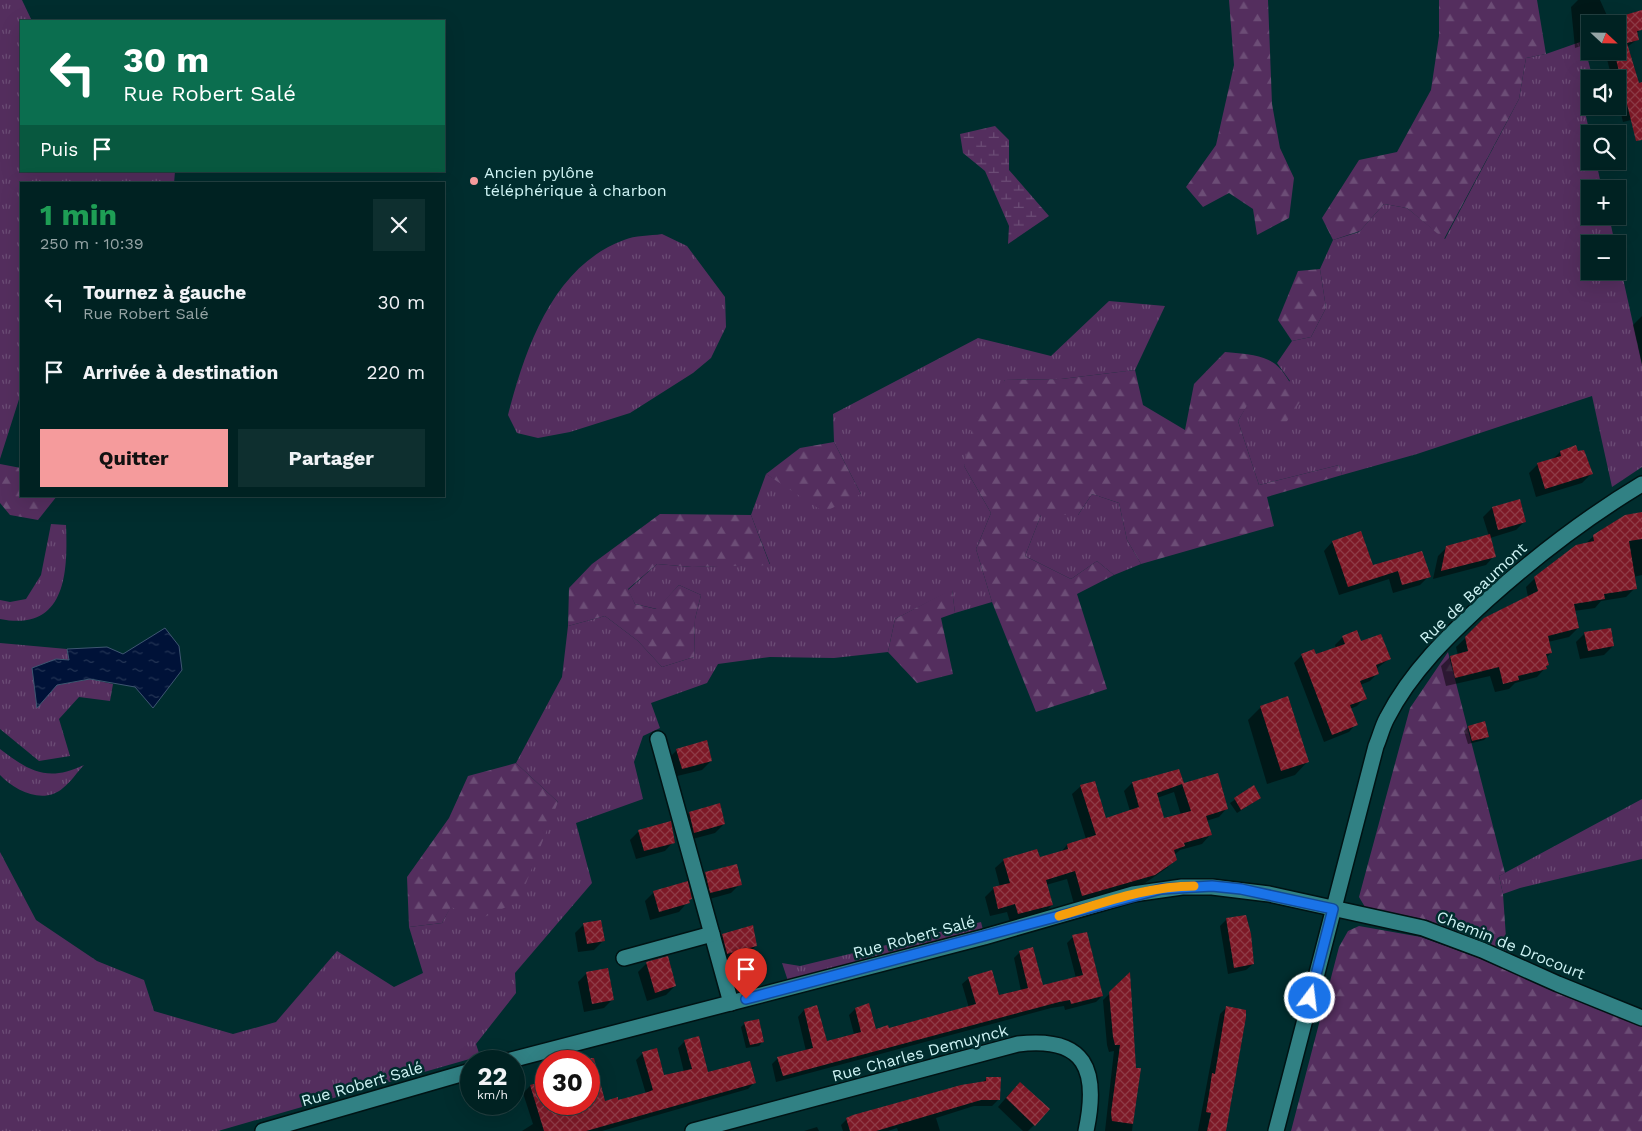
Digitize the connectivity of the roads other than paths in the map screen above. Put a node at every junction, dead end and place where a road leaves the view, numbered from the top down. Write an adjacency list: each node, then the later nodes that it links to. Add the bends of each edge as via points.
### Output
1 (1642, 484): 3 (street, Rue de Beaumont, via 1578,526 1512,578 1445,638 1400,696 1386,719 1376,746)
2 (658, 739): 4 (street)
3 (1333, 909): 6 (street, Rue Robert Salé, via 1241,889 1212,886 1161,889); 7 (street, Chemin de Drocourt, via 1423,928); 13 (street, Rue de Beaumont)
4 (712, 934): 5 (street); 6 (street)
5 (624, 958)
6 (731, 1003): 8 (street, Rue Robert Salé)
7 (1642, 1018)
8 (525, 1056)
9 (460, 1073): 10 (street, Rue Robert Salé)
10 (263, 1131)
11 (694, 1131): 12 (street, Rue Charles Demuynck, via 1018,1044 1041,1042 1067,1047 1086,1067 1091,1082)
12 (1086, 1131)
13 (1276, 1131)

